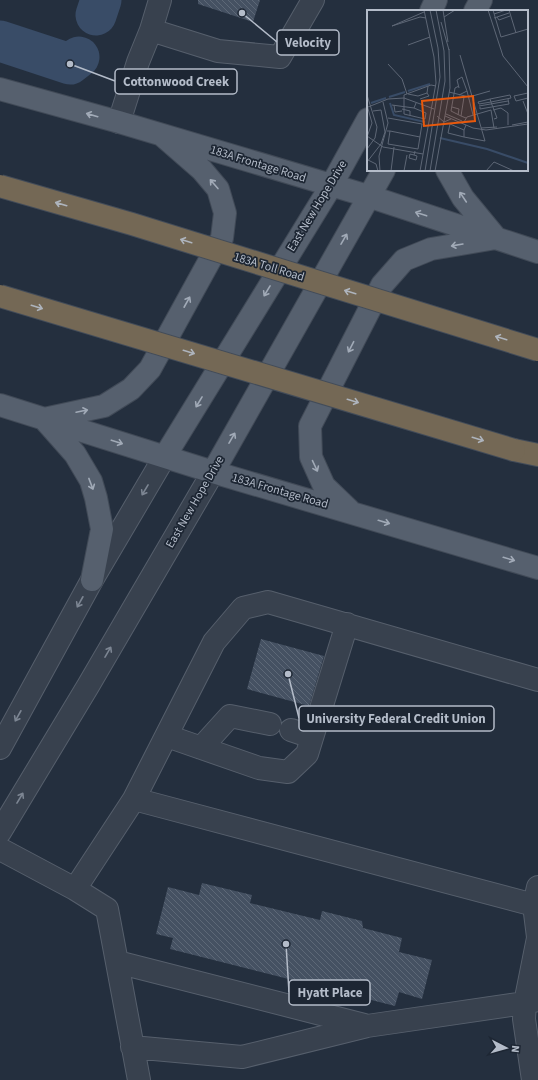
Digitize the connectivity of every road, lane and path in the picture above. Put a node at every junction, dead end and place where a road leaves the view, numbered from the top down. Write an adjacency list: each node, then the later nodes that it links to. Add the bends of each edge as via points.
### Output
1 (160, 0): 7 (street)
2 (314, 0): 7 (street, via 280,57 218,51)
3 (436, 0): 5 (main road)
4 (481, 0): 6 (main road)
5 (431, 10)
6 (476, 10)
7 (151, 30): 10 (street)
8 (0, 89): 10 (main road, 183A Frontage Road, one-way to 8)
9 (367, 121): 15 (main road, East New Hope Drive)
10 (118, 122): 11 (main road, 183A Frontage Road)
11 (163, 136): 15 (main road, 183A Frontage Road); 22 (main road, one-way to 11, via 104,406 131,389 150,369 222,238 225,213 218,188 202,170)
12 (383, 171): 16 (main road, East New Hope Drive)
13 (448, 171): 17 (main road, one-way to 13, via 463,198)
14 (0, 186): 20 (highway, 183A Toll Road, one-way to 14, bridge, via 132,224)
15 (331, 186): 16 (main road, 183A Frontage Road); 24 (main road, East New Hope Drive, one-way to 24)
16 (368, 196): 17 (main road, 183A Frontage Road, one-way to 16); 25 (main road, East New Hope Drive, one-way to 16)
17 (496, 238): 18 (main road, 183A Frontage Road); 26 (main road, one-way to 26, via 431,250 411,257 404,260 382,285 310,426 311,457 324,486)
18 (538, 252)
19 (0, 296): 23 (highway, one-way to 23, bridge, via 514,450)
20 (538, 350)
21 (0, 405): 22 (main road, 183A Frontage Road)
22 (44, 419): 24 (main road, 183A Frontage Road, one-way to 24); 28 (main road, one-way to 28, via 75,454 93,487 102,529)
23 (538, 455)
24 (166, 456): 25 (main road, 183A Frontage Road); 28 (street, East New Hope Drive, one-way to 28)
25 (213, 472): 26 (main road, 183A Frontage Road); 38 (street, East New Hope Drive, one-way to 25)
26 (352, 513): 27 (main road, 183A Frontage Road, one-way to 27)
27 (538, 568)
28 (92, 580): 35 (street, East New Hope Drive, one-way to 35)
29 (347, 624): 30 (street); 33 (street, via 268,602 243,608 214,642); 34 (street)
30 (538, 680)
31 (270, 724): 36 (street, via 230,716)
32 (291, 730): 34 (street)
33 (167, 736): 36 (street); 37 (street)
34 (312, 737): 36 (street, via 307,754 288,772 259,768)
35 (0, 748)
36 (201, 748)
37 (134, 799): 40 (street); 41 (street)
38 (0, 832)
39 (0, 849): 40 (street)
40 (75, 889): 43 (street, via 107,909)
41 (536, 896): 42 (street)
42 (538, 937): 44 (street)
43 (117, 962): 45 (street); 46 (street)
44 (531, 1001): 45 (street); 47 (street, via 524,1019)
45 (367, 1026): 46 (street, via 242,1057)
46 (132, 1047): 48 (street)
47 (533, 1079)
48 (139, 1080)

